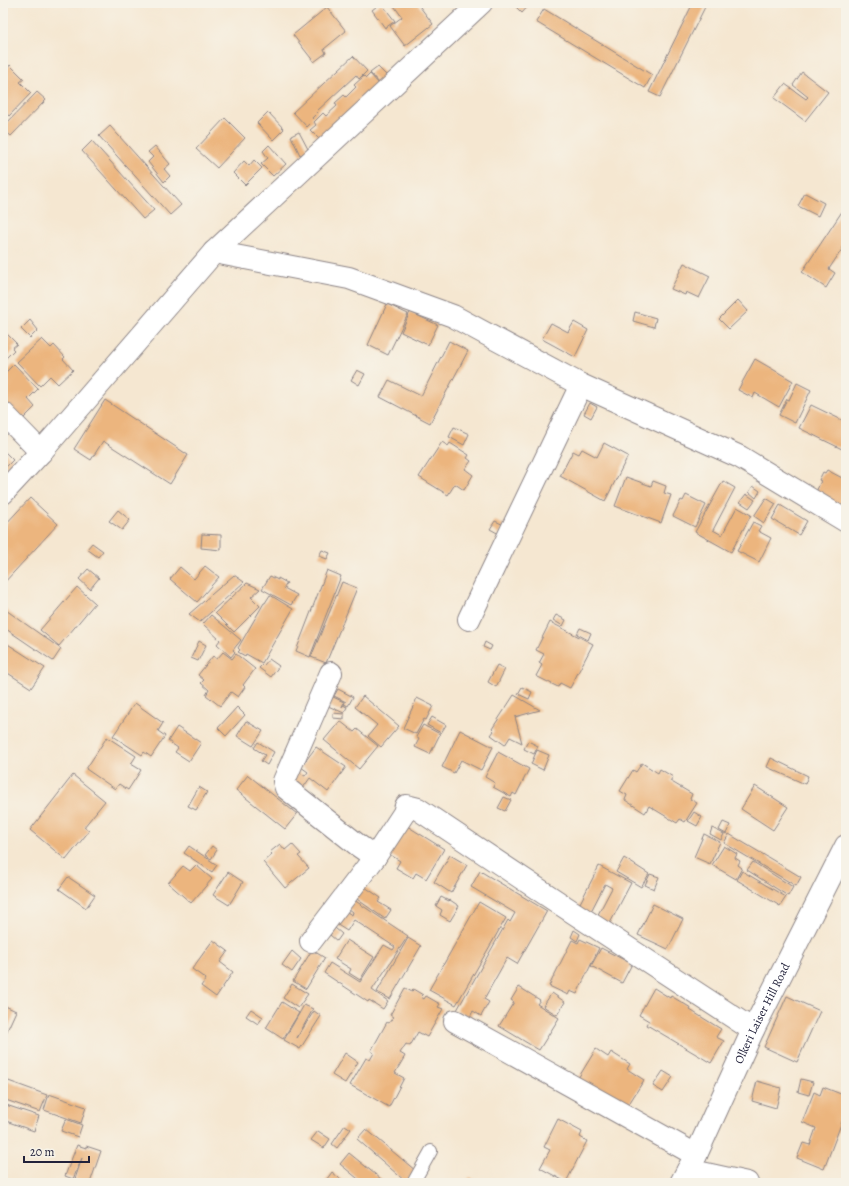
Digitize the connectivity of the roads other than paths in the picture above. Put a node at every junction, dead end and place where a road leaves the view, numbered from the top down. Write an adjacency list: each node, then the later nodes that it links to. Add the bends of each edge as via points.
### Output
1 (481, 3): 2 (street)
2 (214, 252): 3 (street, via 349,278 438,310); 5 (street)
3 (581, 385): 7 (street, via 740,457); 8 (street)
4 (3, 413): 5 (street)
5 (41, 452): 6 (street)
6 (3, 493)
7 (846, 521)
8 (469, 619)
9 (331, 673): 11 (street, via 284,781 286,788)
10 (846, 846): 14 (street, Olkeri Laiser Hill Road)
11 (375, 857): 12 (street); 14 (street, via 406,806 418,809)
12 (311, 941)
13 (456, 1021): 16 (street)
14 (753, 1030): 16 (street, Olkeri Laiser Hill Road)
15 (431, 1151): 17 (lane)
16 (688, 1169): 18 (street)
17 (413, 1183)
18 (747, 1183)

